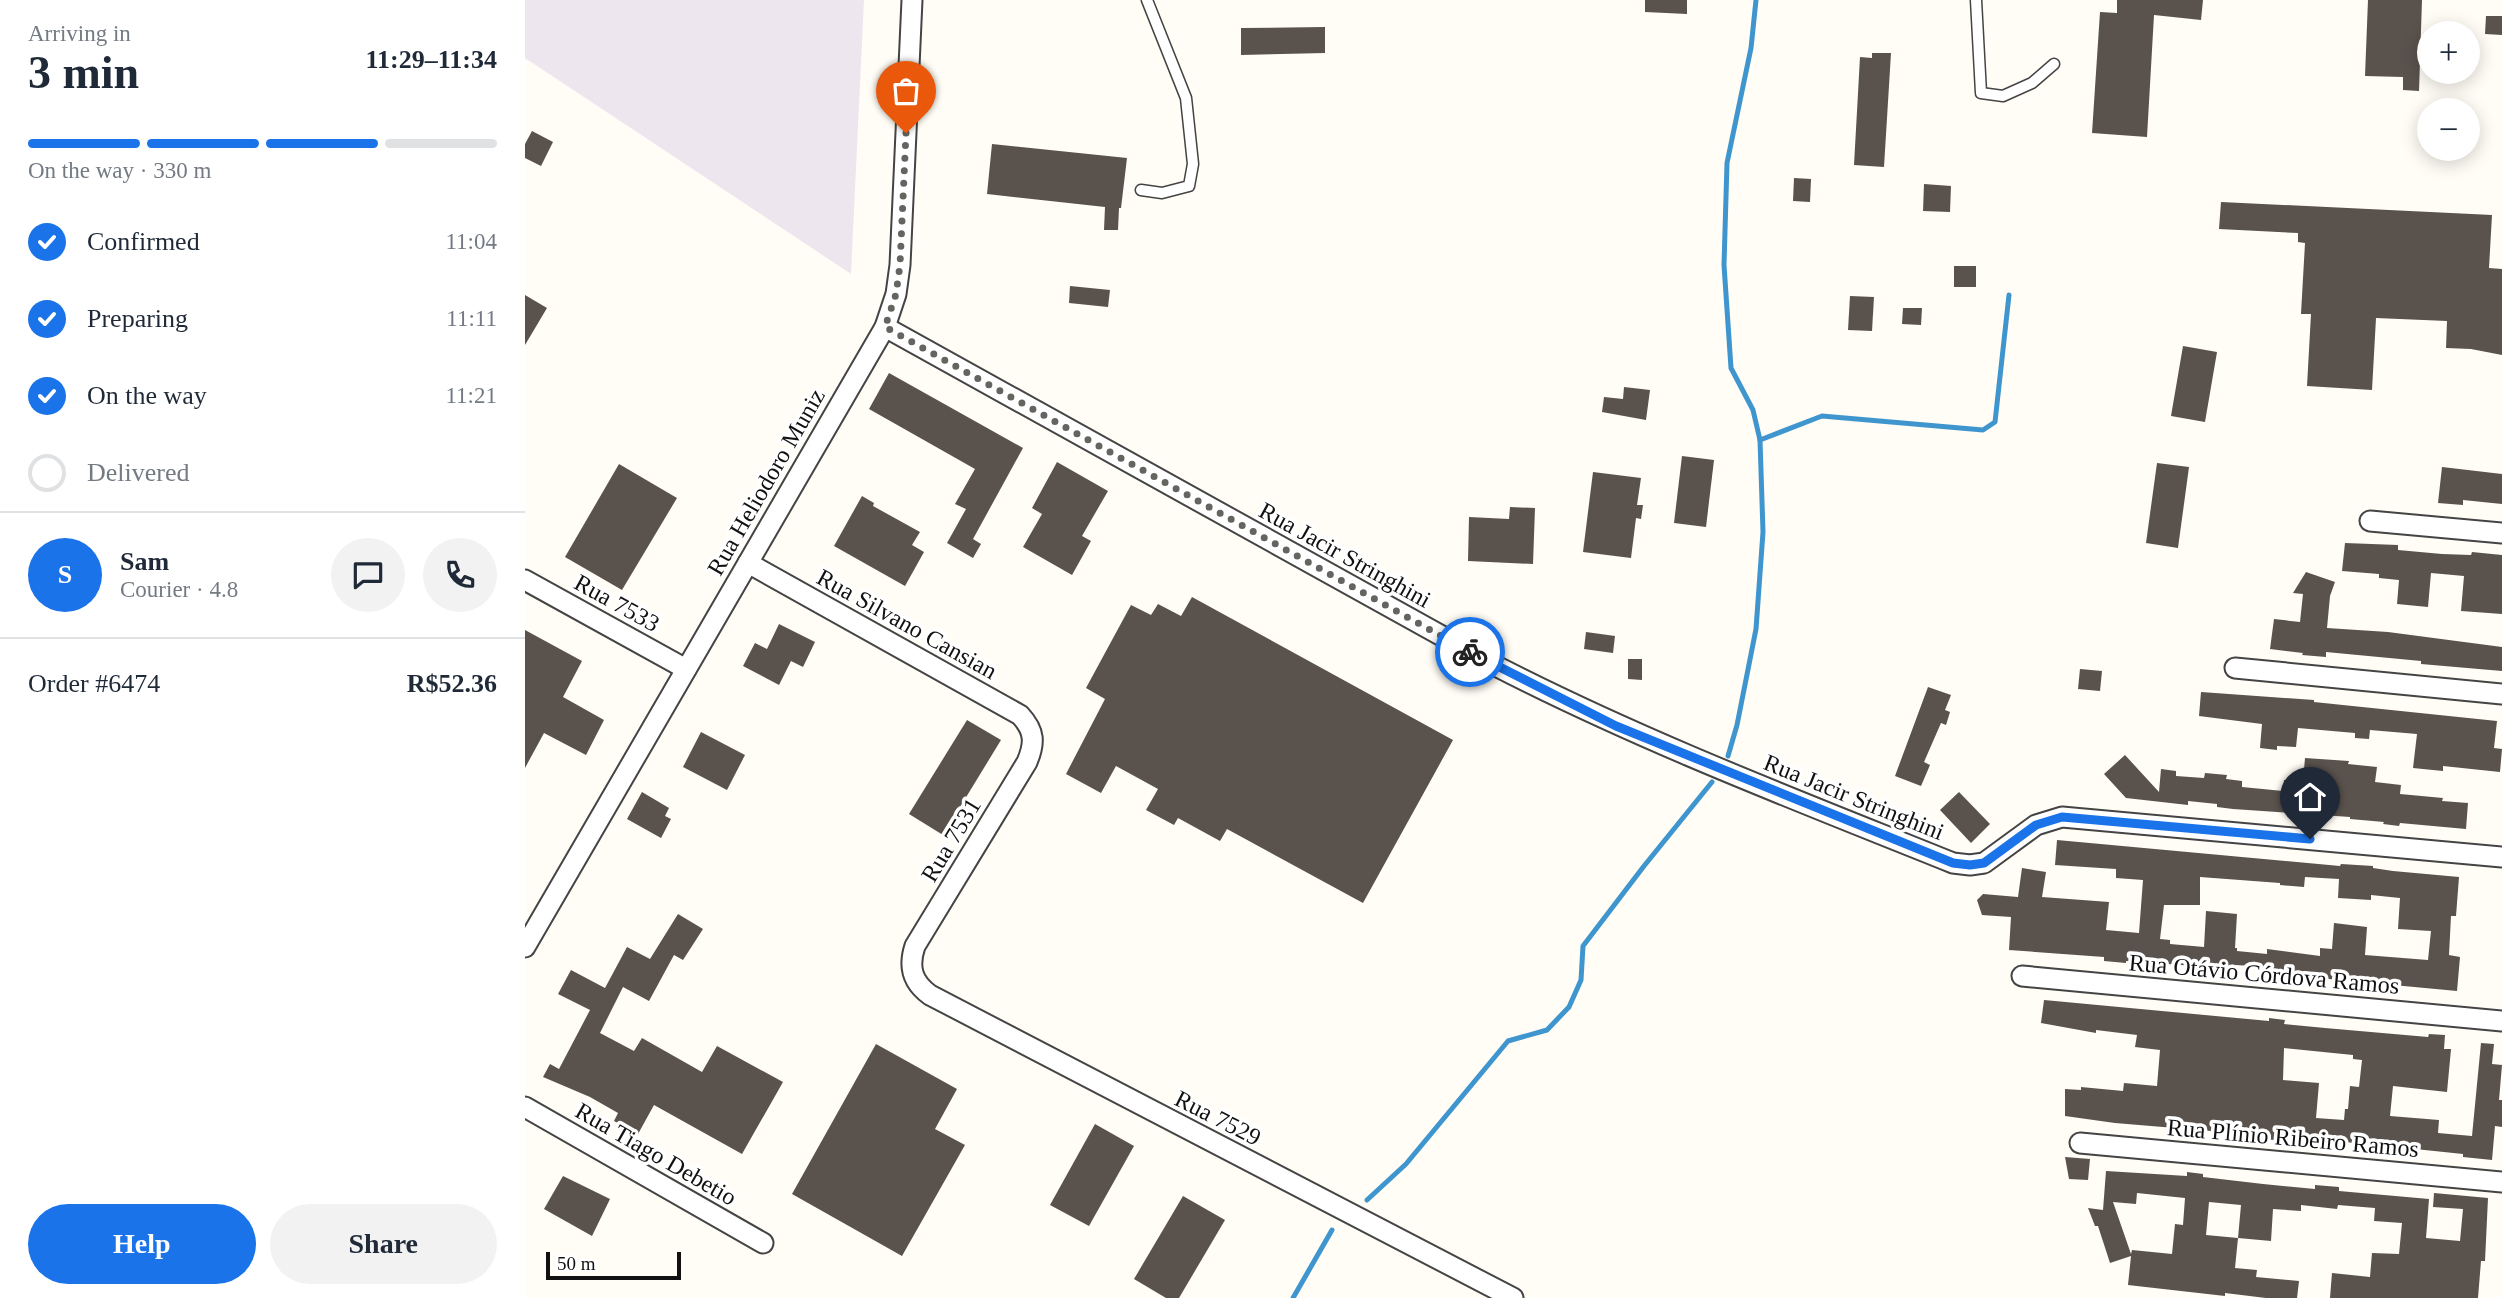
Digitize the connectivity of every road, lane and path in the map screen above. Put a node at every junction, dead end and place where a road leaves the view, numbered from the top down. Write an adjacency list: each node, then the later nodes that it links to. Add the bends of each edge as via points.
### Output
1 (912, 0): 6 (street, Rua Heliodoro Muniz, via 900,265)
2 (1147, 0): 5 (lane, via 1186,98 1193,164 1189,186 1162,192)
3 (1976, 0): 4 (lane, via 1981,93 2003,96 2032,83)
4 (2054, 64)
5 (1141, 190)
6 (885, 327): 9 (street, Rua Heliodoro Muniz); 15 (street, Rua Jacir Stringhini, via 1496,666 1673,750 1953,863 1984,863 2036,825 2062,817)
7 (2370, 520): 8 (street)
8 (2502, 533)
9 (748, 563): 12 (street, Rua Heliodoro Muniz); 14 (street, Rua Silvano Cansian, via 1020,715)
10 (525, 580): 12 (street, Rua 7533)
11 (2235, 668): 13 (street)
12 (686, 670): 16 (street, Rua Heliodoro Muniz)
13 (2502, 694)
14 (1033, 736): 17 (street, Rua 7531, via 1027,762 915,946)
15 (2502, 857)
16 (525, 947)
17 (911, 970): 24 (street, Rua 7529, via 921,989 930,995)
18 (2022, 976): 19 (street, Rua Otávio Córdova Ramos)
19 (2502, 1021)
20 (525, 1107): 23 (street, Rua Tiago Debetio)
21 (2080, 1143): 22 (street, Rua Plínio Ribeiro Ramos)
22 (2502, 1182)
23 (763, 1242)
24 (1513, 1298)

